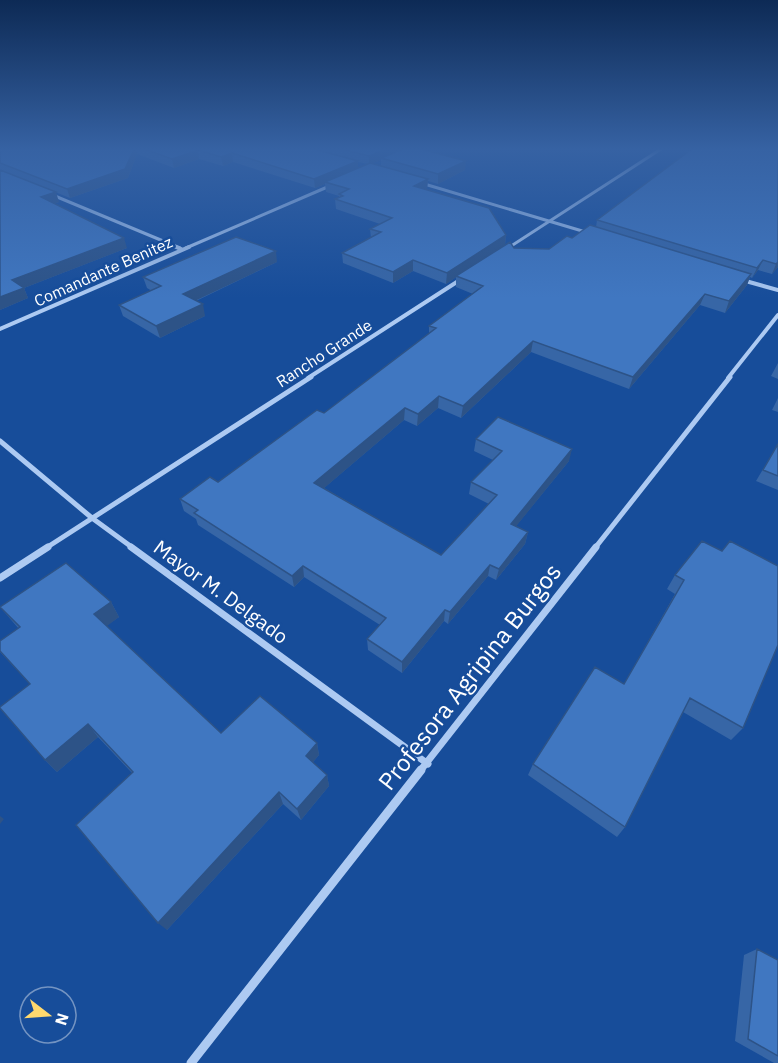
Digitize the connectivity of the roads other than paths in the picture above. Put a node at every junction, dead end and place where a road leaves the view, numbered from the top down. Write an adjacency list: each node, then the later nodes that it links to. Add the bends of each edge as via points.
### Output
1 (61, 199): 7 (street)
2 (299, 199): 7 (street, Comandante Benitez)
3 (476, 199): 5 (street)
4 (586, 199): 5 (street)
5 (550, 222): 6 (street); 8 (street)
6 (594, 234)
7 (181, 249): 13 (street, Comandante Benitez)
8 (500, 254)
9 (470, 273): 15 (street, Rancho Grande)
10 (736, 278): 11 (street)
11 (778, 290)
12 (778, 315): 17 (street, Profesora Agripina Burgos)
13 (0, 329)
14 (0, 441): 15 (street, Mayor M. Delgado)
15 (92, 518): 16 (street, Rancho Grande); 17 (street, Mayor M. Delgado)
16 (0, 578)
17 (428, 764): 18 (street, Profesora Agripina Burgos)
18 (191, 1063)

